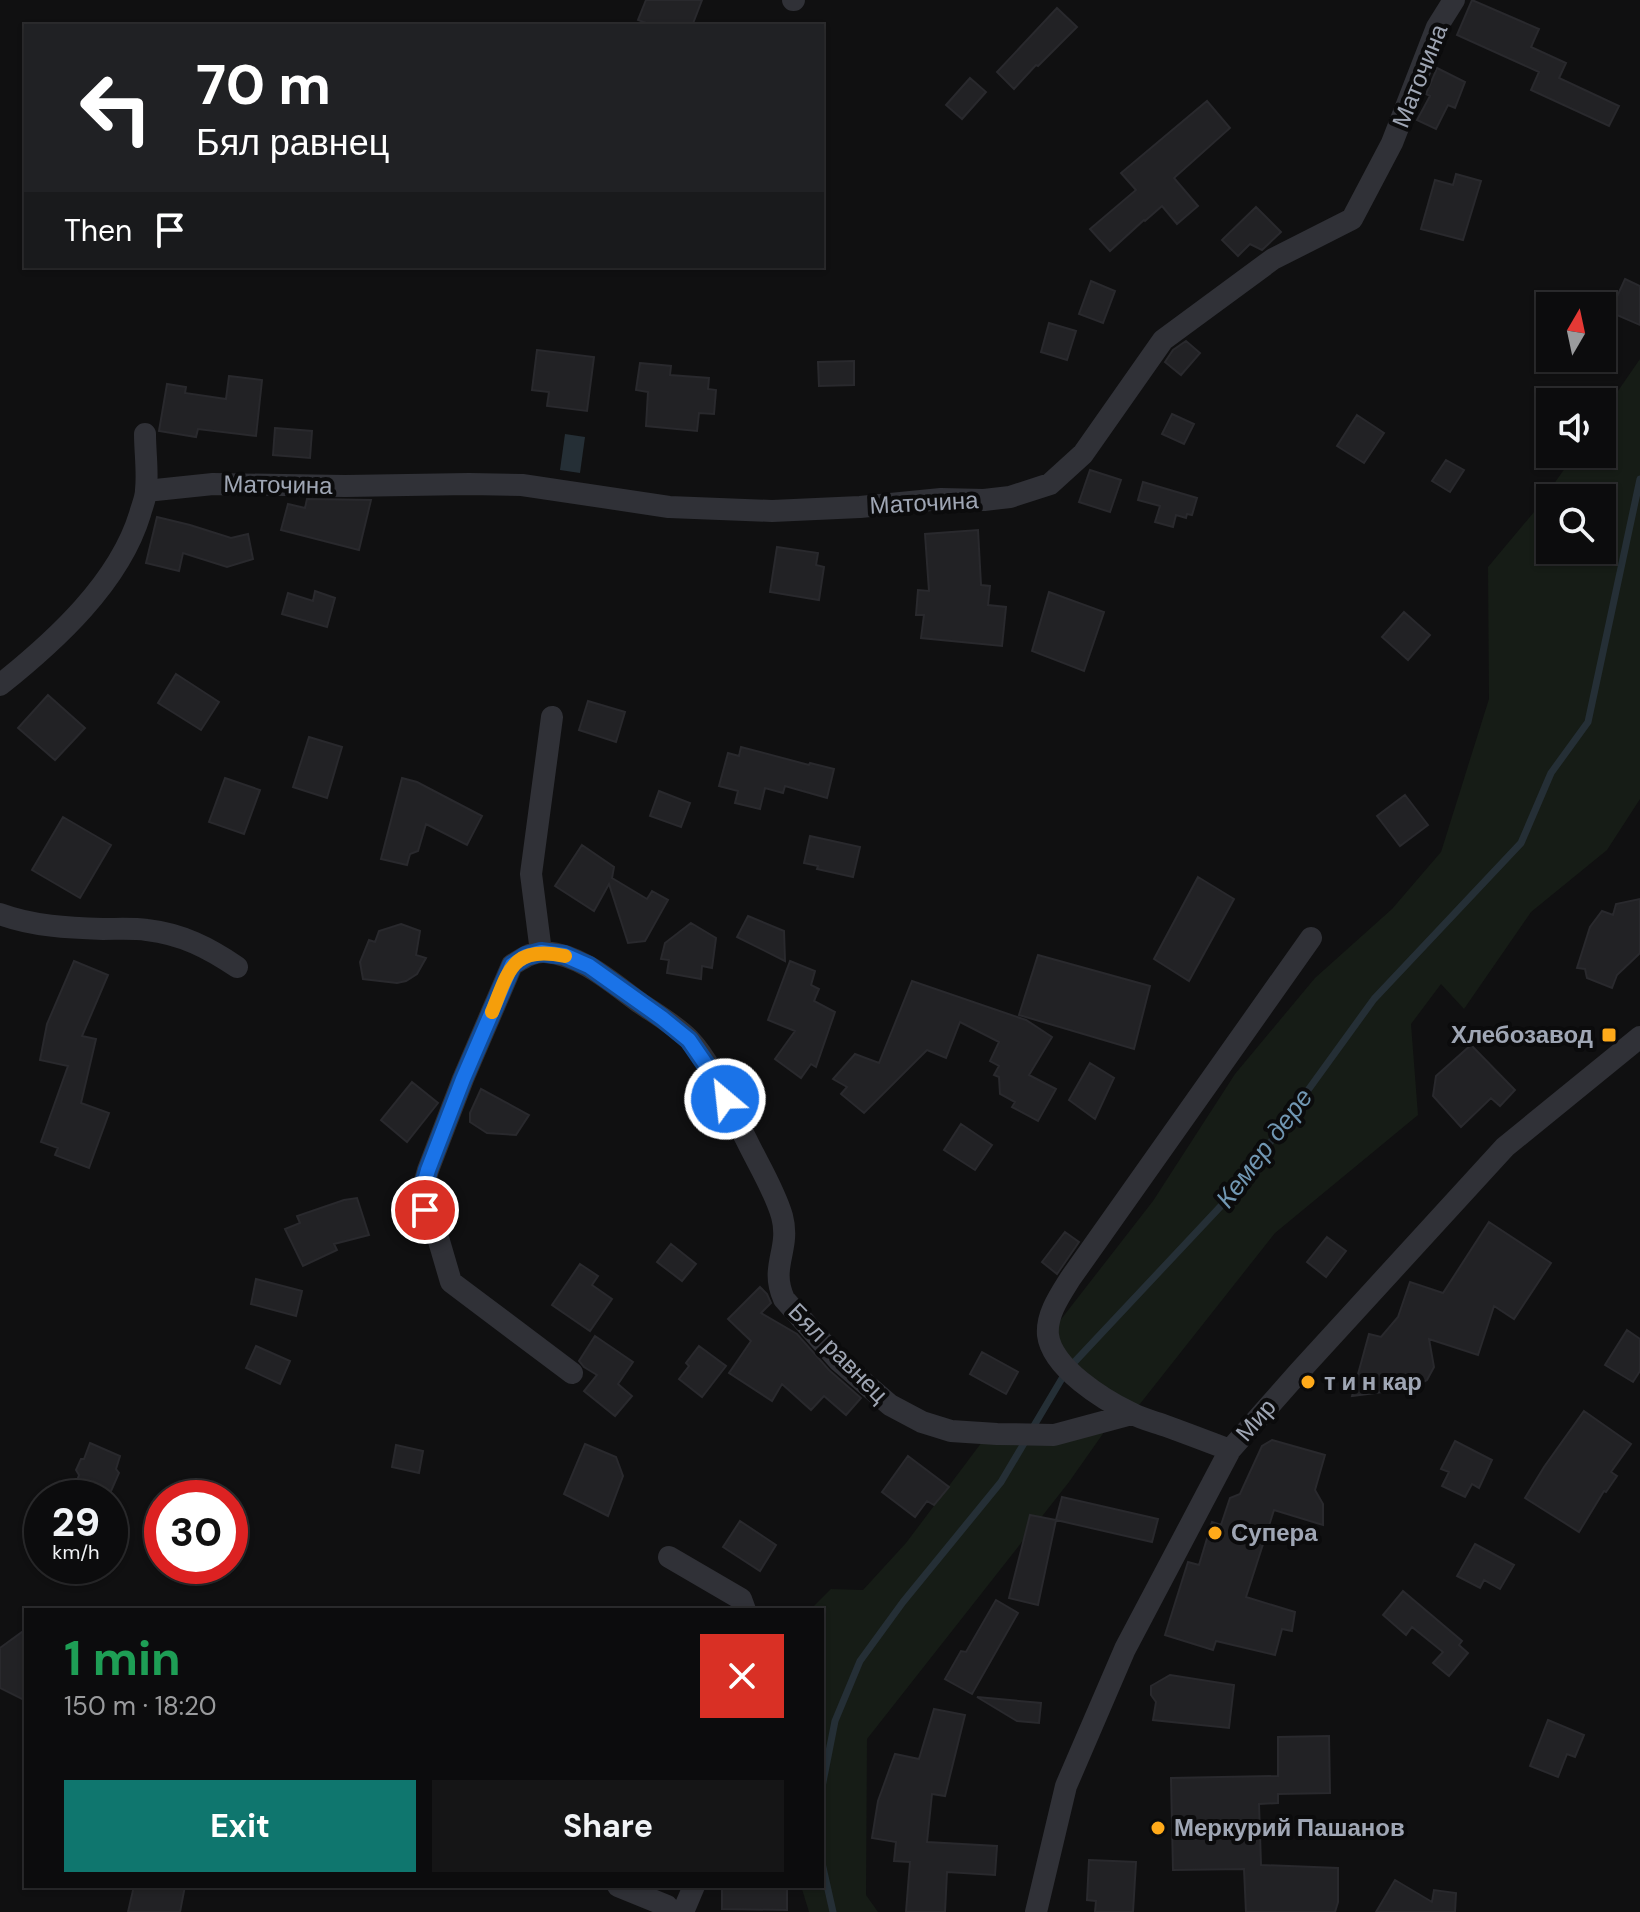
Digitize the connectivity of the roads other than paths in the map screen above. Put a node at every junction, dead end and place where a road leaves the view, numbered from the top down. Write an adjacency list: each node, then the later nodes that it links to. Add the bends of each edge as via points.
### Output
1 (1454, 0): 3 (street, Маточина, via 1437,27 1392,143 1352,219 1273,259 1163,340 1083,454 1050,484 984,500 772,511 669,507 522,485 213,484)
2 (145, 434): 3 (street)
3 (146, 491): 4 (street, via 135,530 115,569 53,638)
4 (0, 685)
5 (552, 717): 8 (street, via 531,874)
6 (0, 914): 9 (street, via 51,926 147,929 208,948)
7 (1311, 938): 12 (street, via 1057,1299 1048,1336 1067,1370)
8 (541, 952): 11 (street, via 512,965 423,1188 425,1210 451,1282); 12 (street, Бял равнец, via 589,966 671,1025 703,1058 782,1218 785,1242 777,1271 784,1299 839,1361 890,1405 951,1431 997,1434 1054,1435)
9 (237, 967)
10 (1640, 1037): 13 (street, Мир, via 1505,1147)
11 (572, 1373)
12 (1132, 1414): 13 (street)
13 (1230, 1450): 20 (street, Мир, via 1125,1649 1066,1786)
14 (669, 1557): 15 (street)
15 (738, 1594)
16 (623, 1888): 18 (street)
17 (693, 1888): 19 (street)
18 (672, 1912)
19 (683, 1912)
20 (1036, 1912)

